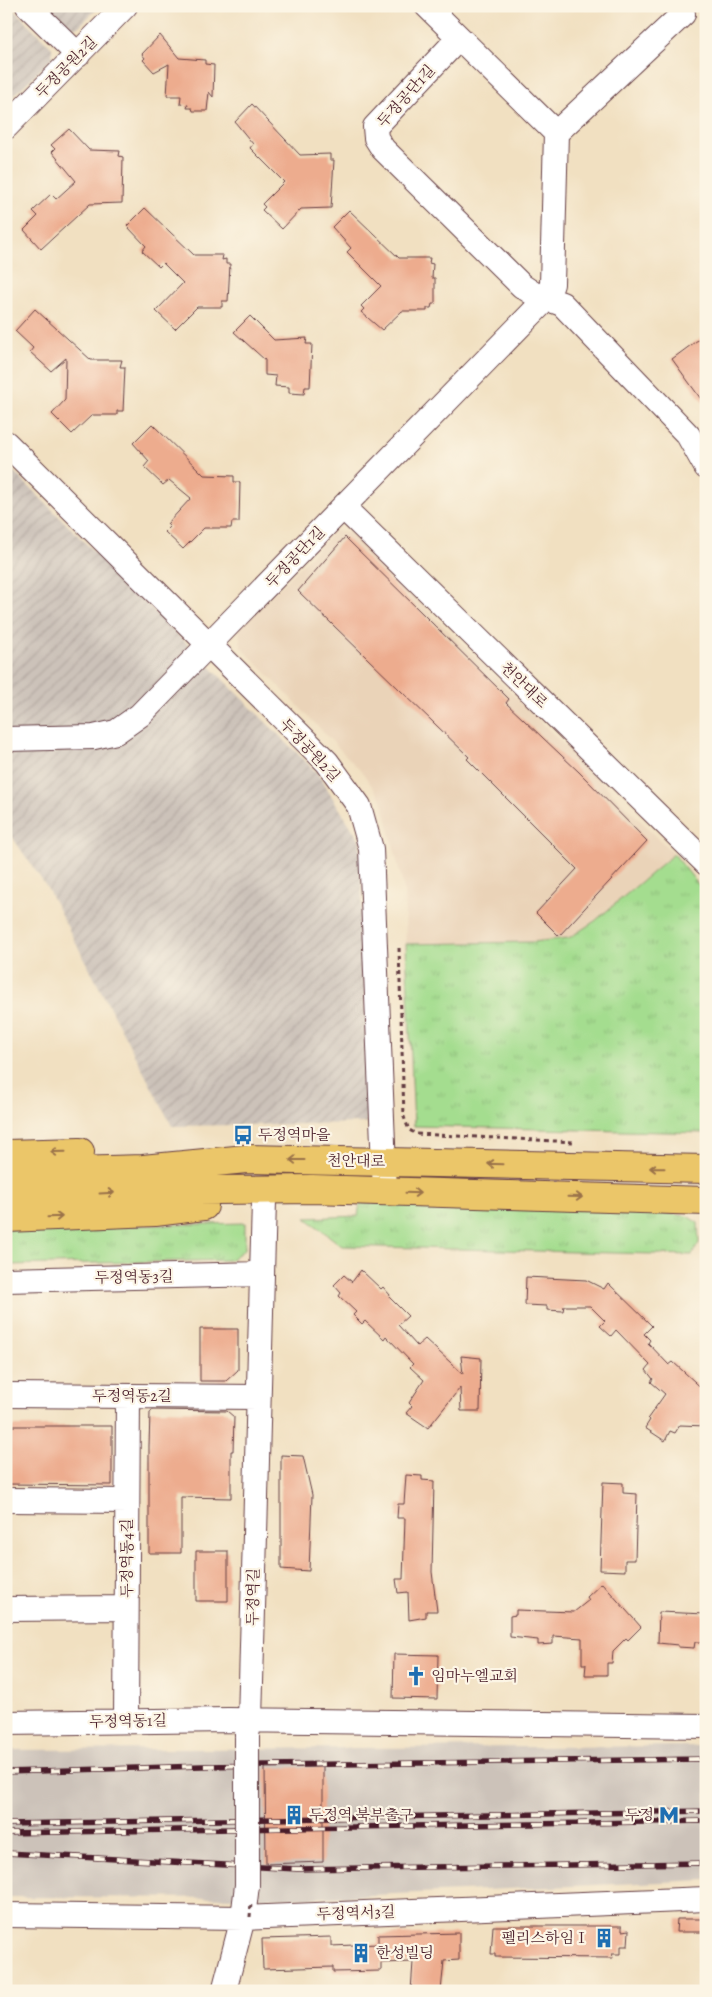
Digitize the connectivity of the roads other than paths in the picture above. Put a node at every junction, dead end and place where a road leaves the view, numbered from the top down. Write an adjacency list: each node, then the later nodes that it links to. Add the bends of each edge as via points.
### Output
1 (28, 6): 6 (street)
2 (125, 6): 6 (street, 두정공원2길)
3 (427, 6): 5 (street)
4 (683, 14): 8 (street)
5 (459, 38): 8 (street); 9 (street, 두정공단1길, via 375,127 376,138 383,149 522,286)
6 (78, 54): 7 (street, 두정공원2길)
7 (6, 127)
8 (556, 132): 9 (street, via 552,284)
9 (547, 298): 11 (street, 두정공단1길, via 562,304 688,435); 12 (street, 두정공단1길)
10 (6, 443): 13 (street, 두정공원2길)
11 (706, 467)
12 (343, 507): 13 (street, 두정공단1길); 15 (street, 천안대로)
13 (208, 645): 14 (street, 두정공단1길, via 140,714 116,732 94,736); 18 (street, 두정공원2길, via 327,762 359,806 371,849)
14 (6, 739)
15 (706, 863)
16 (6, 1154): 17 (main road, one-way to 16, via 95,1151)
17 (246, 1159): 18 (main road, 천안대로, one-way to 17); 20 (main road, 천안대로, via 143,1169)
18 (384, 1161): 19 (main road, 천안대로, one-way to 18); 22 (street, 두정공원2길)
19 (706, 1169)
20 (6, 1173)
21 (312, 1189): 22 (main road, 천안대로); 23 (main road, 천안대로, one-way to 21, via 130,1191); 24 (main road)
22 (385, 1192): 25 (main road, 천안대로, one-way to 25)
23 (6, 1198)
24 (264, 1201): 26 (main road, one-way to 24, via 155,1212); 27 (street, 두정역길)
25 (705, 1213)
26 (6, 1218)
27 (261, 1274): 28 (street, 두정역동3길); 31 (street, 두정역길)
28 (6, 1280)
29 (6, 1395): 30 (street, 두정역동2길)
30 (128, 1396): 31 (street, 두정역동2길); 33 (street, 두정역동4길)
31 (258, 1397): 39 (street, 두정역길)
32 (6, 1500): 33 (street)
33 (127, 1500): 34 (street, 두정역동4길)
34 (126, 1608): 35 (street); 36 (street, 두정역동4길)
35 (6, 1609)
36 (126, 1720): 37 (street, 두정역동1길); 39 (street, 두정역동1길)
37 (6, 1723)
38 (706, 1726): 39 (street, 두정역동1길)
39 (248, 1729): 42 (street, 두정역길, bridge, via 247,1885)
40 (706, 1900): 42 (street, 두정역서3길)
41 (6, 1915): 42 (street, 두정역서3길)
42 (243, 1918): 43 (street, 두정역길)
43 (224, 1991)

